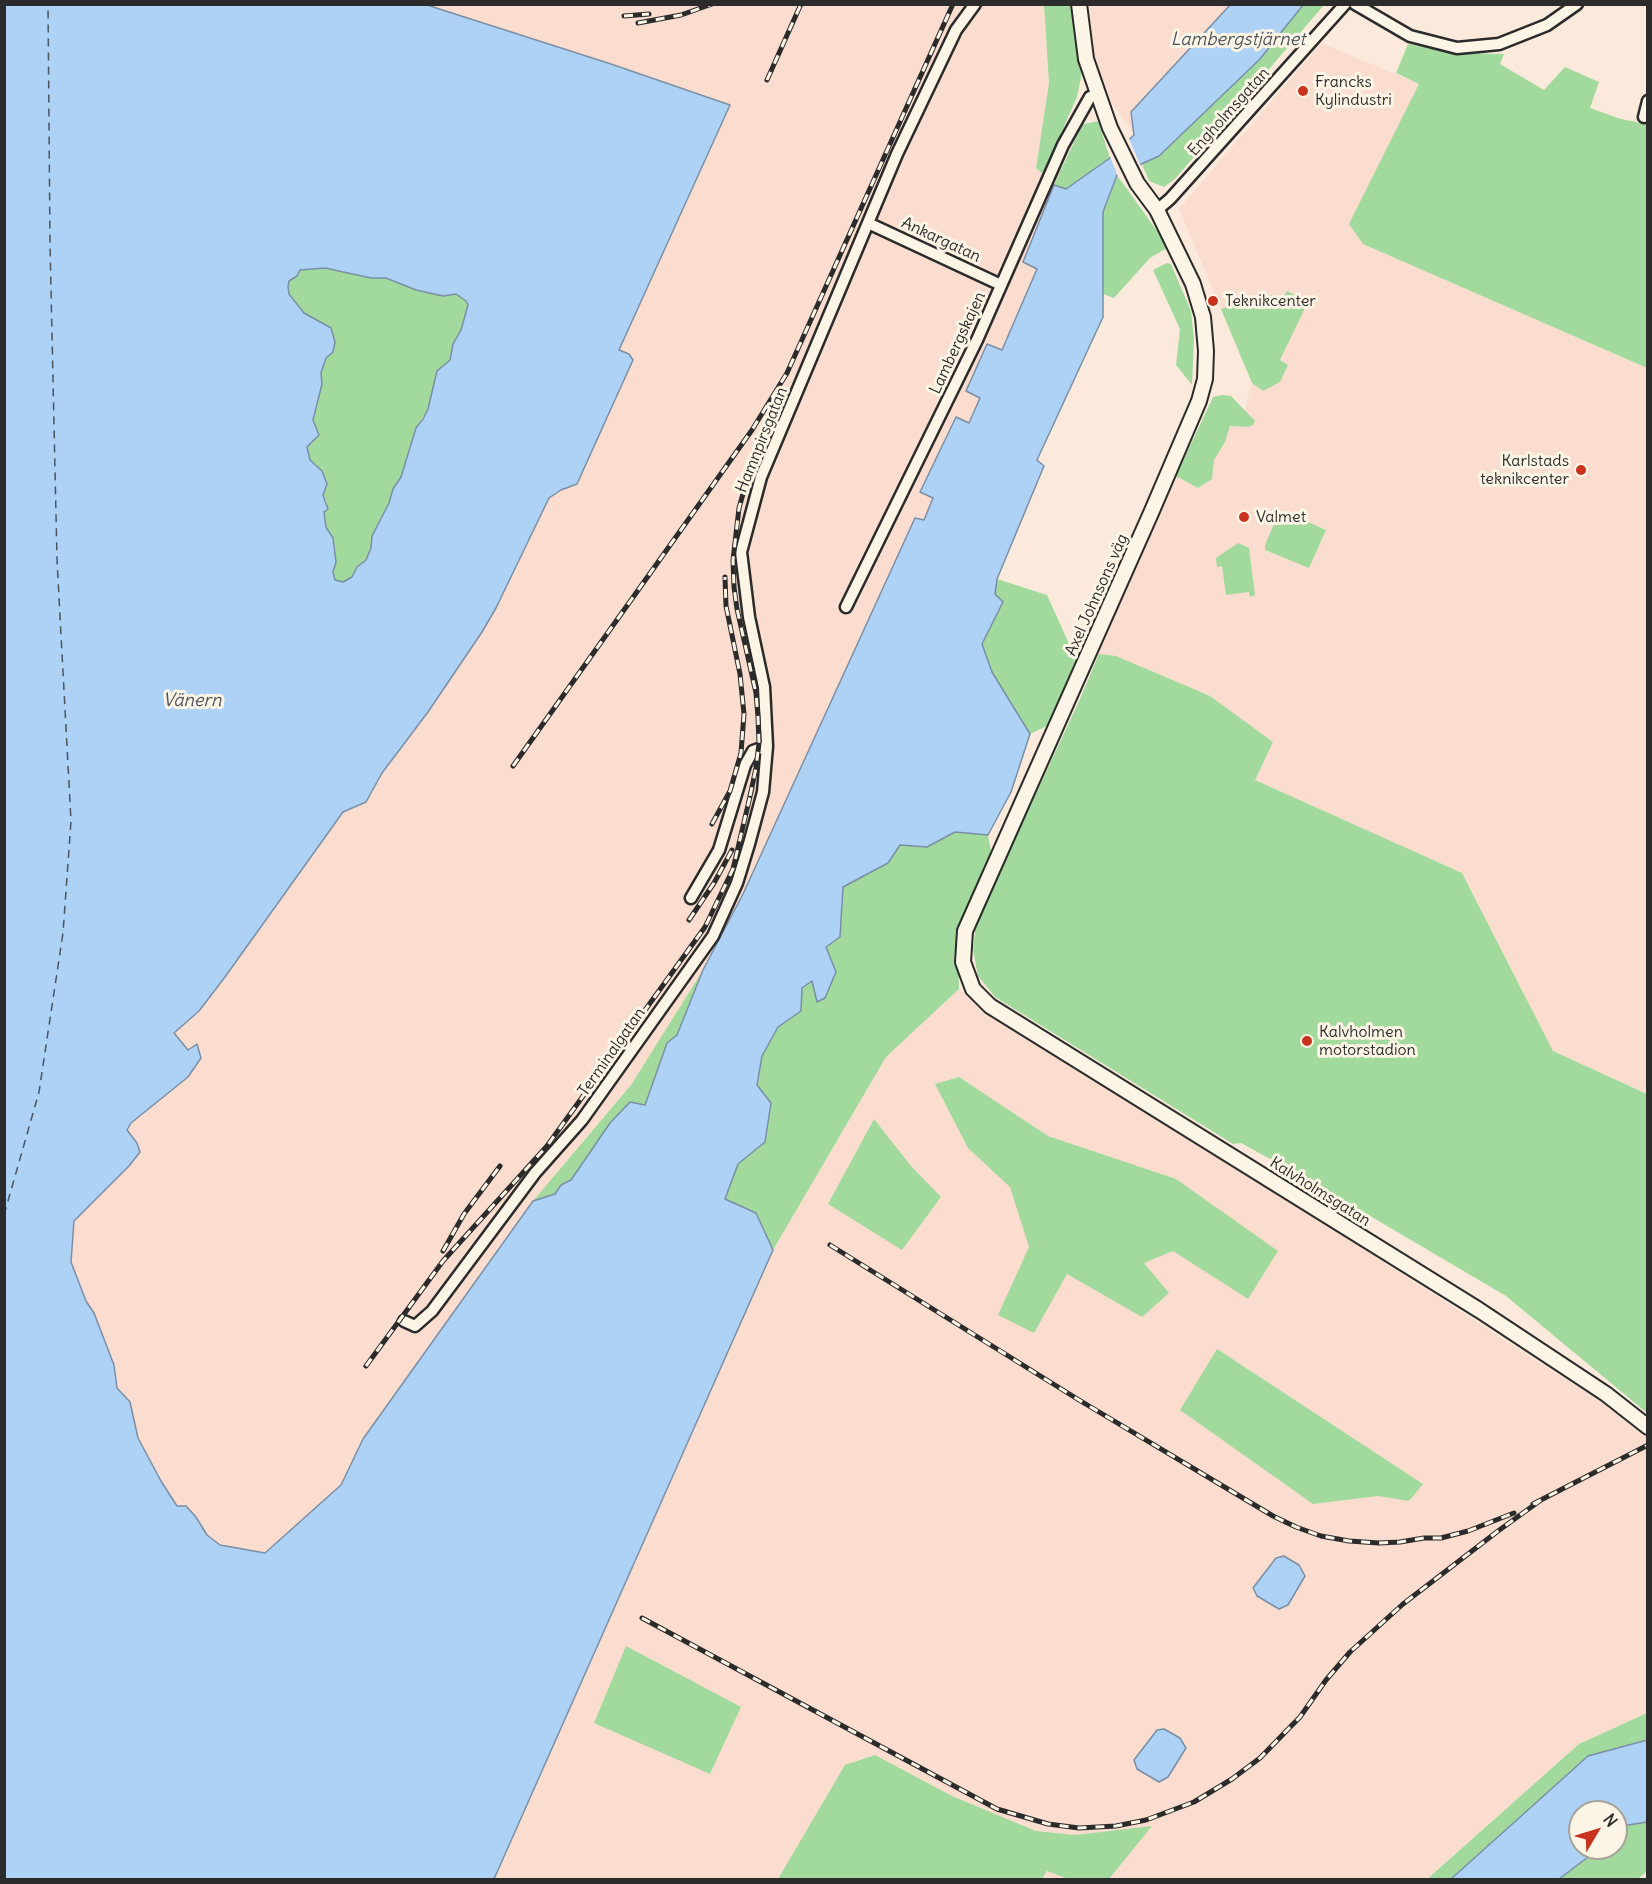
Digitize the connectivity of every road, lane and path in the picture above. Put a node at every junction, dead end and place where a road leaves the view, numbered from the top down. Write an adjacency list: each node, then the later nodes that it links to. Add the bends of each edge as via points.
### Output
1 (975, 4): 10 (street, Hamnpirsgatan, via 956,30)
2 (1079, 4): 6 (street, Axel Johnsons väg, via 1086,59)
3 (1345, 4): 9 (street, Engholmsgatan)
4 (1355, 4): 5 (street, via 1410,36 1457,48 1499,44 1547,25)
5 (1576, 4)
6 (1097, 94): 9 (street, Axel Johnsons väg, via 1137,183); 11 (street, Lambergskajen, via 1090,97 1068,136)
7 (1647, 101): 8 (street)
8 (1644, 117)
9 (1156, 210): 15 (street, Axel Johnsons väg, via 1192,284 1203,317 1205,379 1151,513 965,931 963,962)
10 (868, 223): 11 (street, Ankargatan); 13 (street, Hamnpirsgatan, via 761,477 741,552 749,617 764,687)
11 (1001, 285): 12 (street, Lambergskajen)
12 (846, 607)
13 (766, 746): 14 (street, via 753,751 745,765 719,850); 16 (street, Terminalgatan, via 763,792 737,883 713,936 582,1120 535,1173 432,1311 415,1326)
14 (692, 898)
15 (973, 989): 17 (street, Kalvholmsgatan, via 990,1006 1479,1310 1605,1394)
16 (404, 1321)
17 (1647, 1427)

